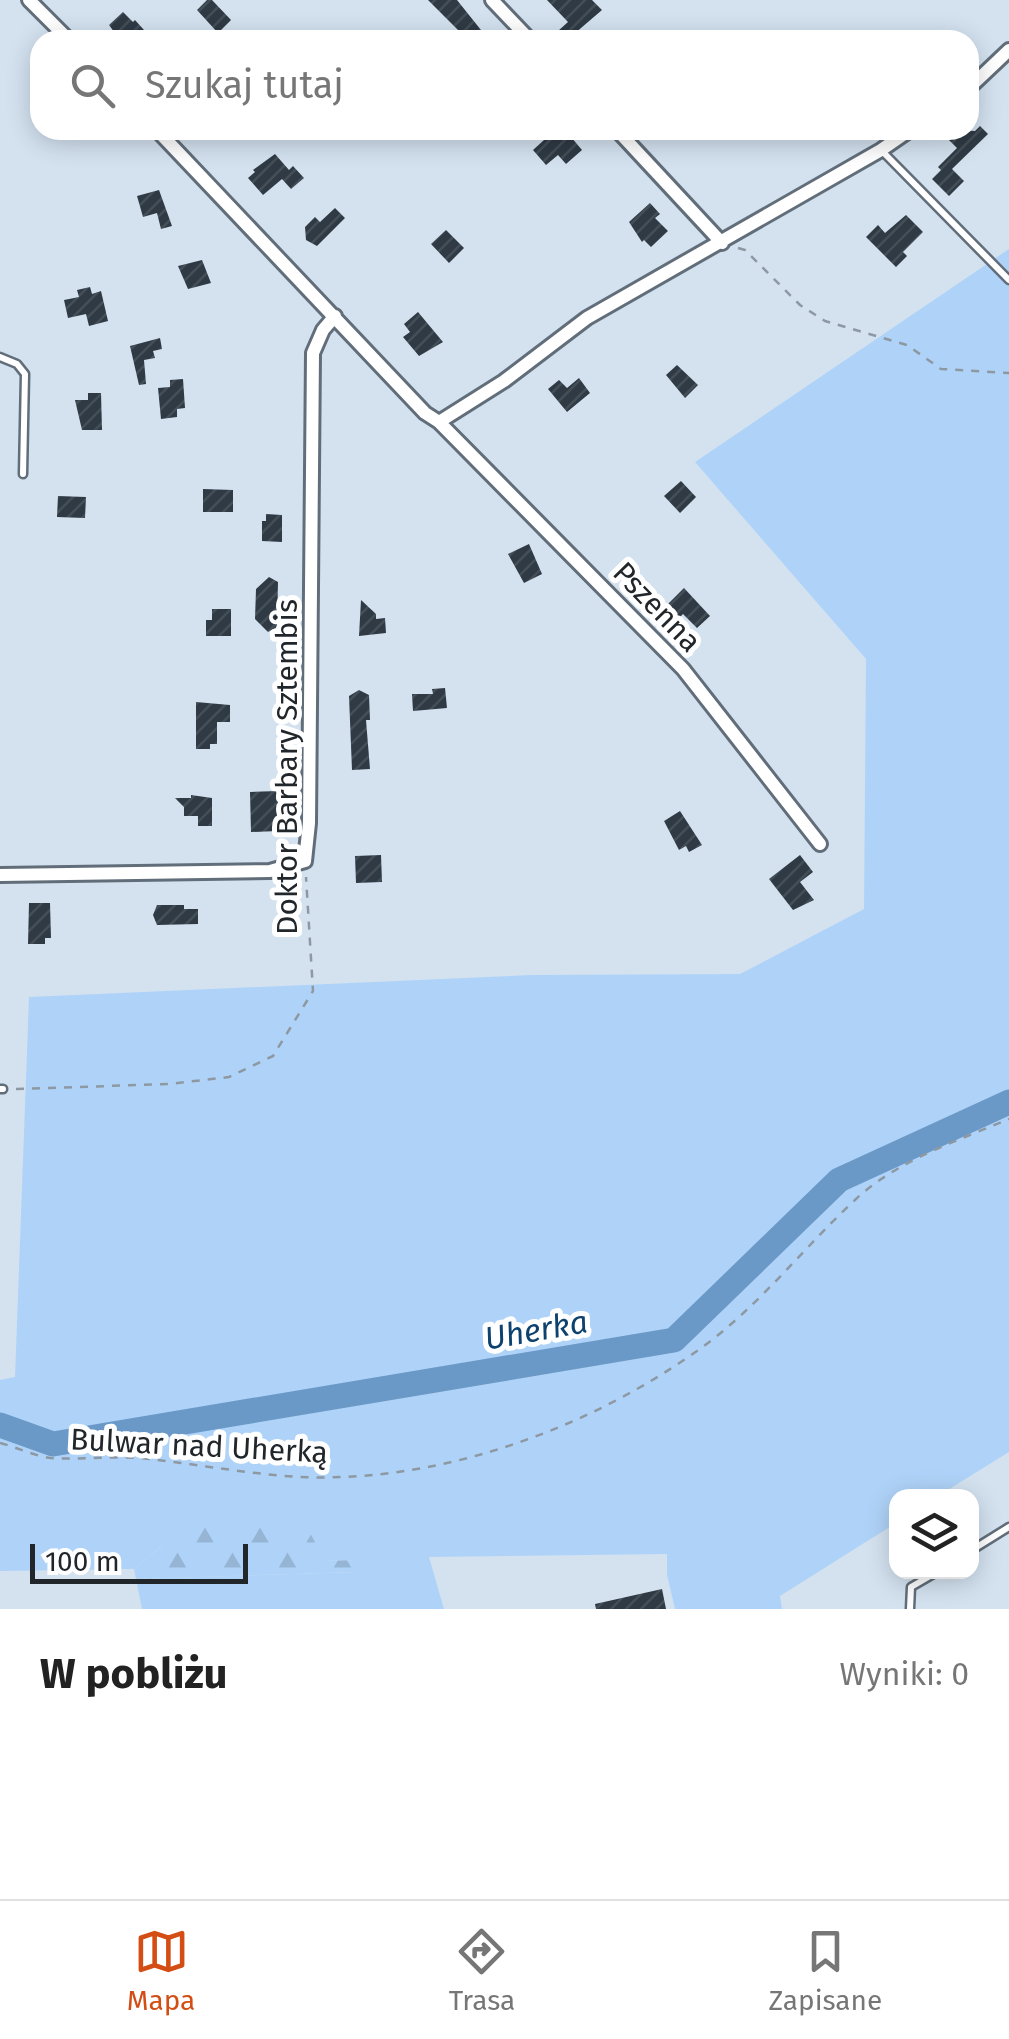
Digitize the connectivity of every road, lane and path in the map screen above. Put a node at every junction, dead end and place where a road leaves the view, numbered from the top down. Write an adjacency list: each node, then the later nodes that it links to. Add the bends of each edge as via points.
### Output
1 (29, 0): 3 (street)
2 (492, 0): 4 (street)
3 (59, 30)
4 (520, 30)
5 (1009, 50): 6 (street)
6 (979, 78)
7 (168, 140): 13 (street, Pszenna)
8 (625, 140): 11 (street)
9 (896, 140): 10 (street)
10 (882, 150): 11 (street); 12 (lane)
11 (722, 243): 15 (path, via 745,250 800,306 825,321 907,345 941,369); 16 (street, via 588,318)
12 (1009, 280)
13 (335, 316): 16 (street, Pszenna); 19 (street, Doktor Barbary Sztembis, via 313,353)
14 (0, 357): 17 (lane, via 25,374)
15 (1009, 373)
16 (439, 422): 18 (street, Pszenna, via 683,669)
17 (23, 474)
18 (820, 844)
19 (305, 861): 20 (street, via 270,872); 21 (path, Doktor Barbary Sztembis, via 313,992 272,1056 228,1077)
20 (0, 875)
21 (1, 1090)
22 (1009, 1118): 23 (path, Bulwar nad Uherką, via 910,1162 857,1198 748,1310 698,1351 615,1400 496,1449 388,1472 287,1476 143,1458 47,1458)
23 (0, 1442)
24 (1009, 1527): 25 (lane)
25 (979, 1546)
26 (925, 1579): 27 (lane, via 911,1587)
27 (910, 1609)

